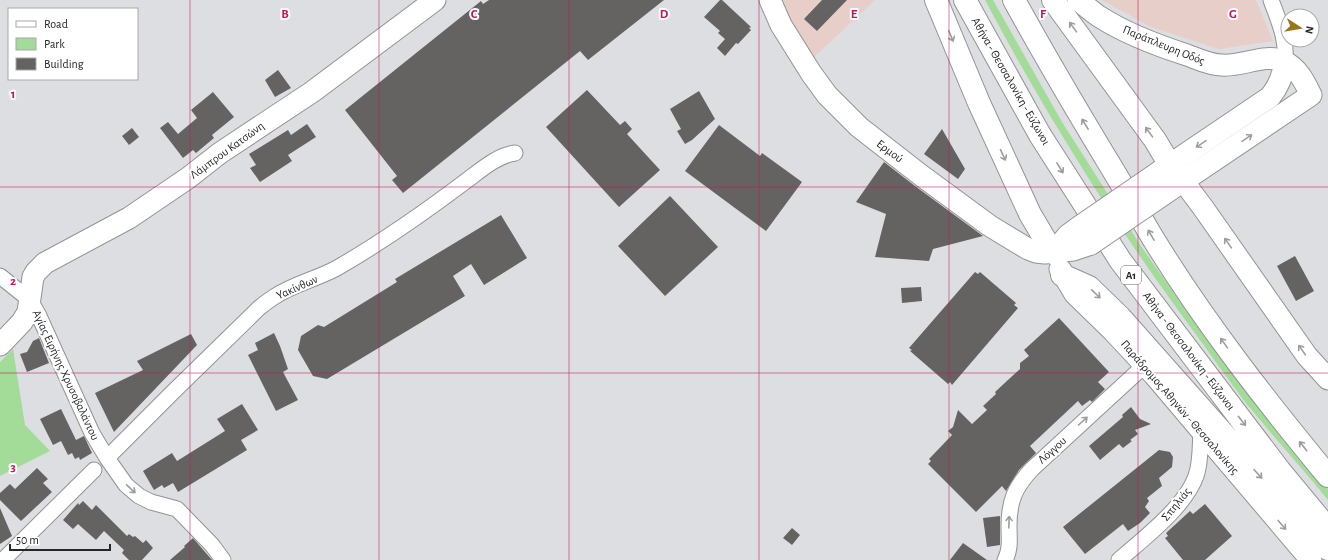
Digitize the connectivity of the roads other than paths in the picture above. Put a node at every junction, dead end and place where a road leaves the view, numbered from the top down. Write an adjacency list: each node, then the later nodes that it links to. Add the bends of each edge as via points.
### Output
1 (435, 0): 17 (street, Λάμπρου Κατσώνη, via 312,92 129,218 45,263 33,277)
2 (770, 0): 14 (street, Ερμού, via 781,25 811,73 827,95 858,127 990,226 1028,249)
3 (936, 0): 14 (highway, one-way to 14, via 979,103 1030,214)
4 (965, 0): 25 (highway, Αθήνα - Θεσσαλονίκη - Εύζωνοι / Α1, one-way to 25, via 1040,135 1120,260)
5 (1014, 0): 24 (highway, one-way to 5, via 1257,388 1154,241)
6 (1053, 0): 12 (highway, one-way to 6, via 1155,140)
7 (1078, 0): 9 (street, Παράπλευρη Οδός, via 1100,17 1136,35 1209,63 1222,66 1276,59)
8 (1271, 0): 9 (street, via 1284,37)
9 (1285, 62): 11 (street, one-way to 9, via 1311,95 1301,76); 12 (street, one-way to 12, via 1279,85 1270,97)
10 (515, 153): 22 (street, Υακίνθων, via 507,154 489,164 360,255 323,276 274,296)
11 (1214, 160): 12 (street); 13 (street, via 1202,184 1201,197)
12 (1171, 177): 13 (street); 14 (street, bridge, via 1079,227); 14 (street, Ερμού, bridge, via 1091,244)
13 (1204, 209): 20 (street, one-way to 13, via 1307,356)
14 (1053, 253): 15 (street, Παράδρομος Αθηνών - Θεσσαλονίκης)
15 (1062, 275): 19 (street, Παράδρομος Αθηνών - Θεσσαλονίκης, via 1075,294); 26 (highway, one-way to 26, via 1089,287 1120,317)
16 (0, 276): 17 (street)
17 (30, 300): 18 (street, Λάμπρου Κατσώνη, via 28,312 22,322); 22 (street, Αγίας Ειρήνης Χρυσοβαλάντου, via 92,433)
18 (0, 345)
19 (1145, 365): 21 (street, Παράδρομος Αθηνών - Θεσσαλονίκης); 29 (street, Λόγγου, one-way to 19, via 1009,552 1010,509 1013,495 1021,481)
20 (1328, 379)
21 (1201, 430): 30 (street, Σπηλιάς, via 1196,476 1188,491 1159,525); 31 (street, Παράδρομος Αθηνών - Θεσσαλονίκης, one-way to 31)
22 (107, 458): 28 (street, Αγίας Ειρήνης Χρυσοβαλάντου, one-way to 28, via 126,484 139,496 150,502 177,509 184,515)
23 (94, 470): 27 (street)
24 (1328, 476)
25 (1328, 529)
26 (1328, 549)
27 (3, 560)
28 (223, 560)
29 (1005, 560)
30 (1119, 560)
31 (1312, 560)

